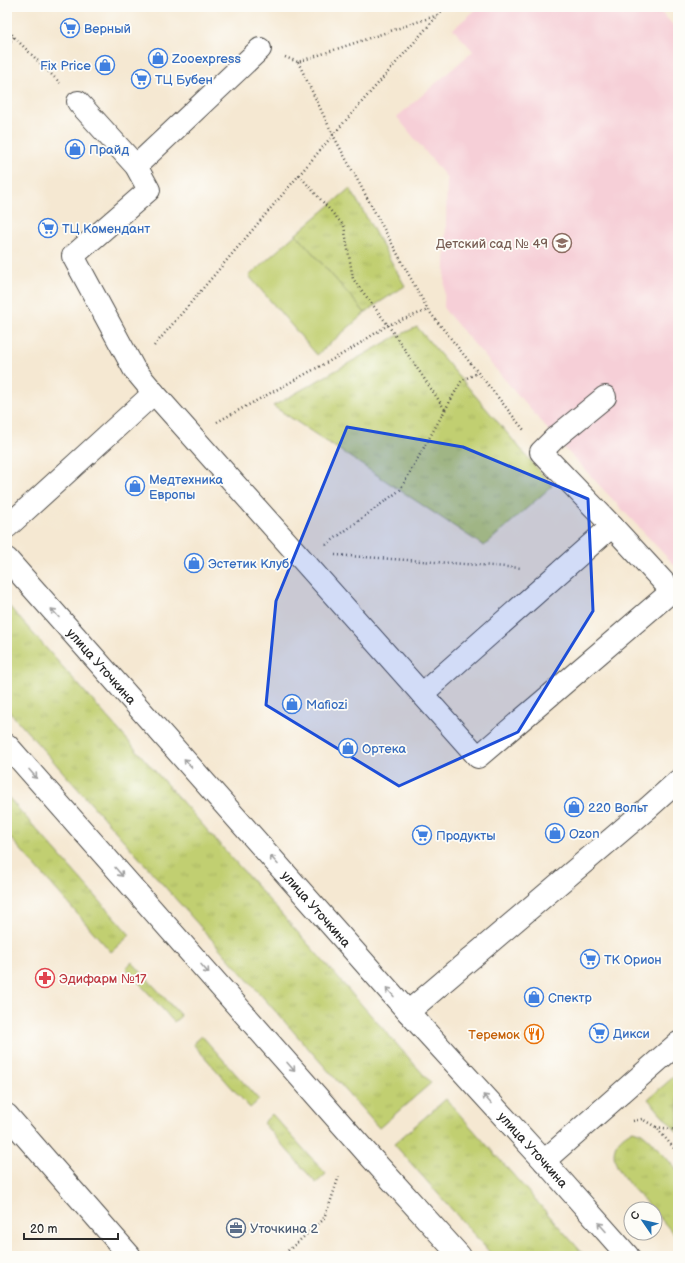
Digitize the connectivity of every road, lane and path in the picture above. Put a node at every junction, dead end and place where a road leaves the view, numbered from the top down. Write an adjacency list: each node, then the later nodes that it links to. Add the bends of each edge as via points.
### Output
1 (445, 7): 2 (path)
2 (438, 15): 7 (path); 9 (path)
3 (7, 28): 4 (path)
4 (14, 37): 5 (path); 8 (path)
5 (8, 44)
6 (260, 49): 7 (path); 10 (street)
7 (298, 62): 9 (path)
8 (78, 102): 10 (street)
9 (332, 135): 11 (path); 12 (path)
10 (136, 166): 14 (street, via 149,190 73,256)
11 (299, 175): 13 (path, via 344,226 353,279); 14 (path)
12 (428, 310): 13 (path); 15 (path)
13 (388, 325): 18 (path); 19 (path, via 348,351)
14 (134, 369): 16 (street)
15 (478, 373): 18 (path, via 462,380); 20 (path)
16 (154, 393): 19 (street); 22 (street)
17 (604, 397): 20 (street)
18 (446, 410): 23 (path, via 400,490)
19 (193, 435): 23 (street)
20 (541, 452): 21 (street)
21 (612, 526): 25 (street); 26 (street)
22 (7, 527)
23 (310, 557): 25 (path); 27 (street)
24 (7, 559): 30 (street, улица Уточкина, one-way to 24)
25 (561, 571): 27 (street)
26 (675, 592): 27 (street, via 478,757)
27 (422, 694)
28 (7, 745): 41 (street, one-way to 41)
29 (675, 792): 30 (street)
30 (408, 1012): 37 (street, улица Уточкина, one-way to 30)
31 (678, 1043): 37 (street)
32 (7, 1115): 39 (street)
33 (628, 1122): 34 (path, via 642,1119)
34 (656, 1127): 35 (path); 36 (path)
35 (678, 1130)
36 (678, 1152)
37 (544, 1161): 42 (street, улица Уточкина, one-way to 37)
38 (339, 1176): 40 (path, via 323,1220)
39 (130, 1256)
40 (282, 1256)
41 (460, 1256)
42 (628, 1256)

